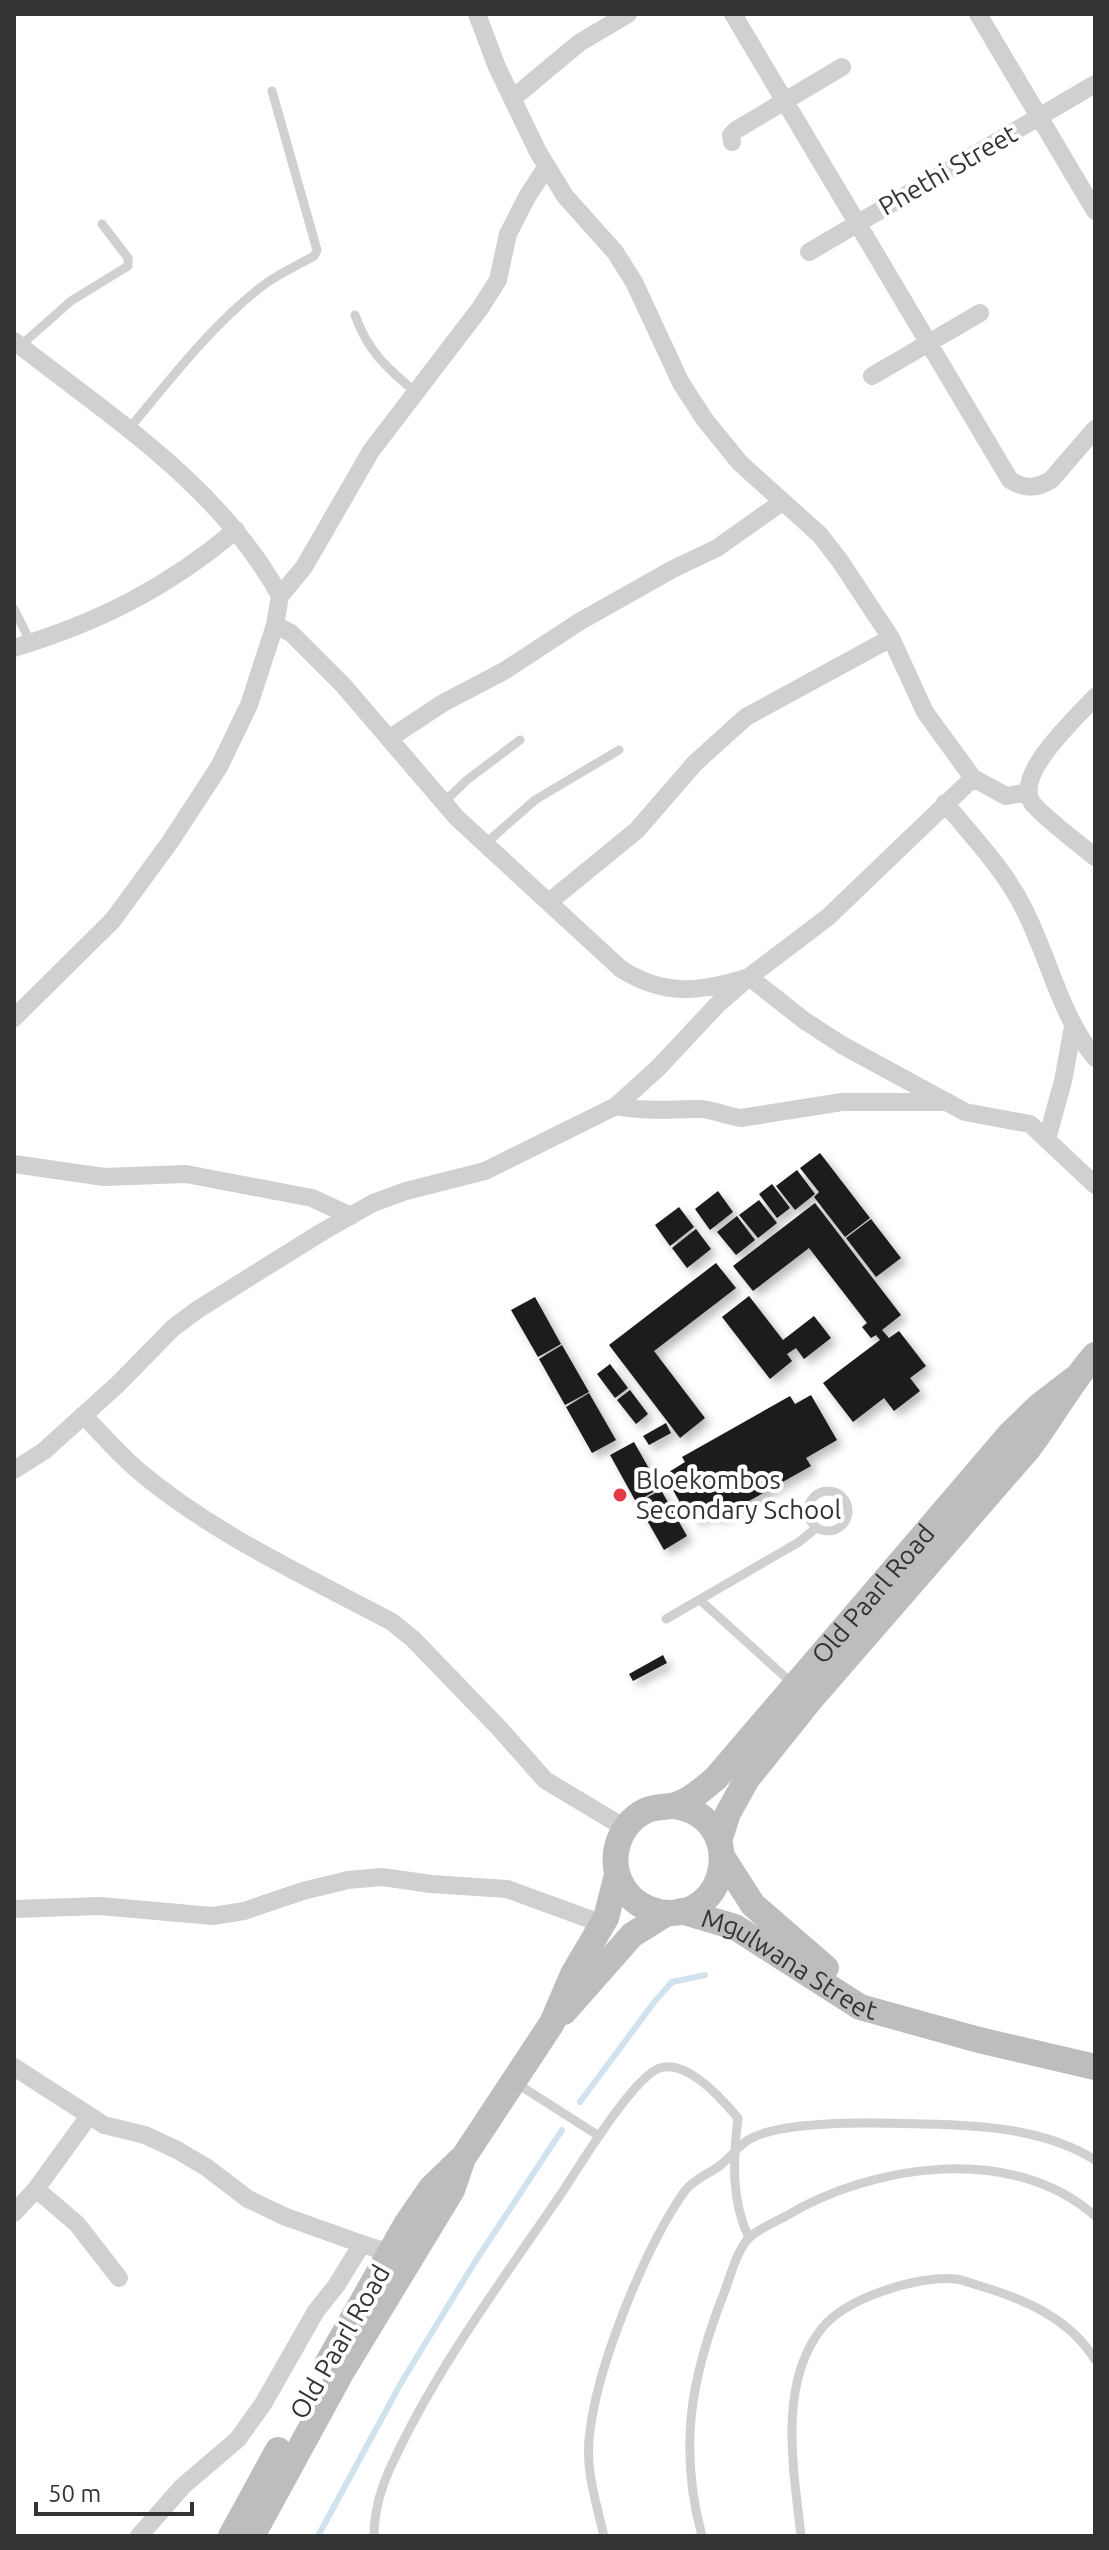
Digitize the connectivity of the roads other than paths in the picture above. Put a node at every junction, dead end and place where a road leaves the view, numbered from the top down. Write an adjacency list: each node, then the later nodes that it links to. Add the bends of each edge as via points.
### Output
1 (477, 14): 8 (street)
2 (628, 14): 8 (street, via 579,43)
3 (733, 14): 9 (street)
4 (978, 14): 10 (street)
5 (842, 67): 9 (street)
6 (1095, 84): 10 (street, Phethi Street)
7 (272, 91): 24 (lane, via 317,250 241,305)
8 (512, 99): 12 (street)
9 (784, 102): 11 (street, via 736,130); 15 (street)
10 (1039, 117): 13 (street); 15 (street, Phethi Street)
11 (732, 142)
12 (547, 166): 22 (street, via 508,234 498,280); 25 (street, via 634,282 681,383 705,420)
13 (1095, 211)
14 (102, 224): 19 (lane, via 128,258 128,266)
15 (857, 224): 16 (street, Phethi Street); 20 (street)
16 (809, 252)
17 (980, 313): 20 (street)
18 (355, 315): 22 (lane, via 371,349)
19 (17, 343): 24 (street)
20 (928, 344): 21 (street); 23 (street, via 1004,473 1017,485 1035,488 1051,480)
21 (872, 376)
22 (417, 393): 27 (street, via 371,451 304,567)
23 (1095, 429)
24 (128, 430): 26 (street, via 199,490)
25 (782, 502): 30 (street, via 820,535); 33 (street, via 717,548 592,615)
26 (236, 530): 27 (street); 31 (street, via 207,555 107,615)
27 (280, 596): 29 (street)
28 (14, 609): 31 (lane)
29 (275, 625): 33 (street, via 291,633); 44 (street, via 249,705 219,767 170,842 113,920)
30 (891, 638): 36 (street, via 925,712); 42 (street, via 746,717 695,763 637,830)
31 (22, 646)
32 (1095, 697): 37 (street, via 1037,764)
33 (390, 738): 38 (street)
34 (520, 740): 38 (lane)
35 (619, 750): 40 (lane, via 535,800)
36 (973, 778): 37 (street, via 1006,796); 39 (street)
37 (1028, 792): 41 (street, via 1032,802)
38 (443, 803): 40 (street)
39 (945, 803): 43 (street, via 828,917); 45 (street, via 1023,907)
40 (485, 844): 42 (street)
41 (1095, 857)
42 (549, 902): 43 (street, via 639,980 668,989 696,989)
43 (749, 977): 47 (street, via 842,1045); 48 (street)
44 (14, 1018)
45 (1073, 1027): 46 (street); 49 (street)
46 (1095, 1058)
47 (948, 1102): 48 (street, via 842,1102 741,1118 703,1109); 49 (street, via 965,1112 1030,1124)
48 (616, 1106): 52 (street, via 485,1171 406,1191)
49 (1047, 1139): 51 (street)
50 (14, 1164): 52 (street, via 104,1177 186,1174 312,1198)
51 (1095, 1185)
52 (351, 1216): 54 (street, via 197,1310)
53 (1095, 1355): 59 (main road, Old Paarl Road, via 1028,1449)
54 (83, 1415): 55 (street); 61 (street, via 138,1471 183,1504 249,1548 392,1622 545,1780)
55 (14, 1470)
56 (816, 1528): 56 (lane, via 808,1515 812,1499 825,1491 840,1495 849,1508 845,1523 832,1532); 57 (lane)
57 (700, 1600): 58 (lane); 59 (lane)
58 (666, 1619)
59 (802, 1692): 60 (main road, Old Paarl Road, via 704,1788); 62 (main road, Old Paarl Road, via 728,1813)
60 (674, 1806): 61 (main road, Old Paarl Road, via 650,1809); 62 (main road, via 702,1817)
61 (625, 1828): 63 (main road, Old Paarl Road, via 616,1851)
62 (721, 1850): 65 (main road, Old Paarl Road, via 714,1888 700,1903); 67 (main road, Mgulwana Street, via 753,1905 820,1963)
63 (617, 1875): 65 (main road, via 636,1902); 66 (main road, Old Paarl Road)
64 (14, 1909): 66 (street, via 100,1906 213,1916 348,1880 382,1877 507,1889)
65 (674, 1912): 67 (main road, Mgulwana Street, via 735,1927 849,2001 879,2014); 68 (main road, Old Paarl Road, via 632,1935)
66 (603, 1924): 68 (main road, Old Paarl Road)
67 (897, 2015): 70 (main road, Mgulwana Street)
68 (552, 2023): 71 (main road, Old Paarl Road)
69 (14, 2067): 72 (street)
70 (1095, 2067)
71 (513, 2081): 73 (lane); 75 (main road, Old Paarl Road)
72 (89, 2116): 77 (street); 81 (street, via 177,2150 248,2199 286,2217)
73 (599, 2136): 74 (lane, via 646,2076 668,2066 707,2083 738,2118); 89 (lane, via 413,2422 383,2484)
74 (734, 2150): 76 (lane, via 750,2139 789,2129 861,2123 967,2125 1031,2135); 80 (lane, via 740,2218); 85 (lane, via 721,2165 696,2179 674,2209 629,2300 604,2369 588,2443)
75 (463, 2158): 82 (main road, Old Paarl Road, via 431,2188); 88 (main road, Old Paarl Road, via 448,2197 341,2373)
76 (1095, 2160)
77 (36, 2189): 78 (street); 83 (street, via 77,2224)
78 (14, 2213)
79 (1095, 2216): 80 (lane, via 1053,2189 1005,2174 917,2170 837,2190)
80 (749, 2238): 90 (lane, via 705,2342 695,2392 688,2455)
81 (362, 2244): 82 (street); 86 (street, via 238,2439 183,2486)
82 (390, 2253): 87 (main road, Old Paarl Road)
83 (119, 2278)
84 (1095, 2360): 91 (lane, via 1067,2327 1017,2297 956,2279 912,2283 846,2306 822,2328 803,2364 793,2403 792,2454)
85 (602, 2535)
86 (139, 2536)
87 (231, 2536)
88 (252, 2536)
89 (374, 2536)
90 (702, 2536)
91 (801, 2536)

